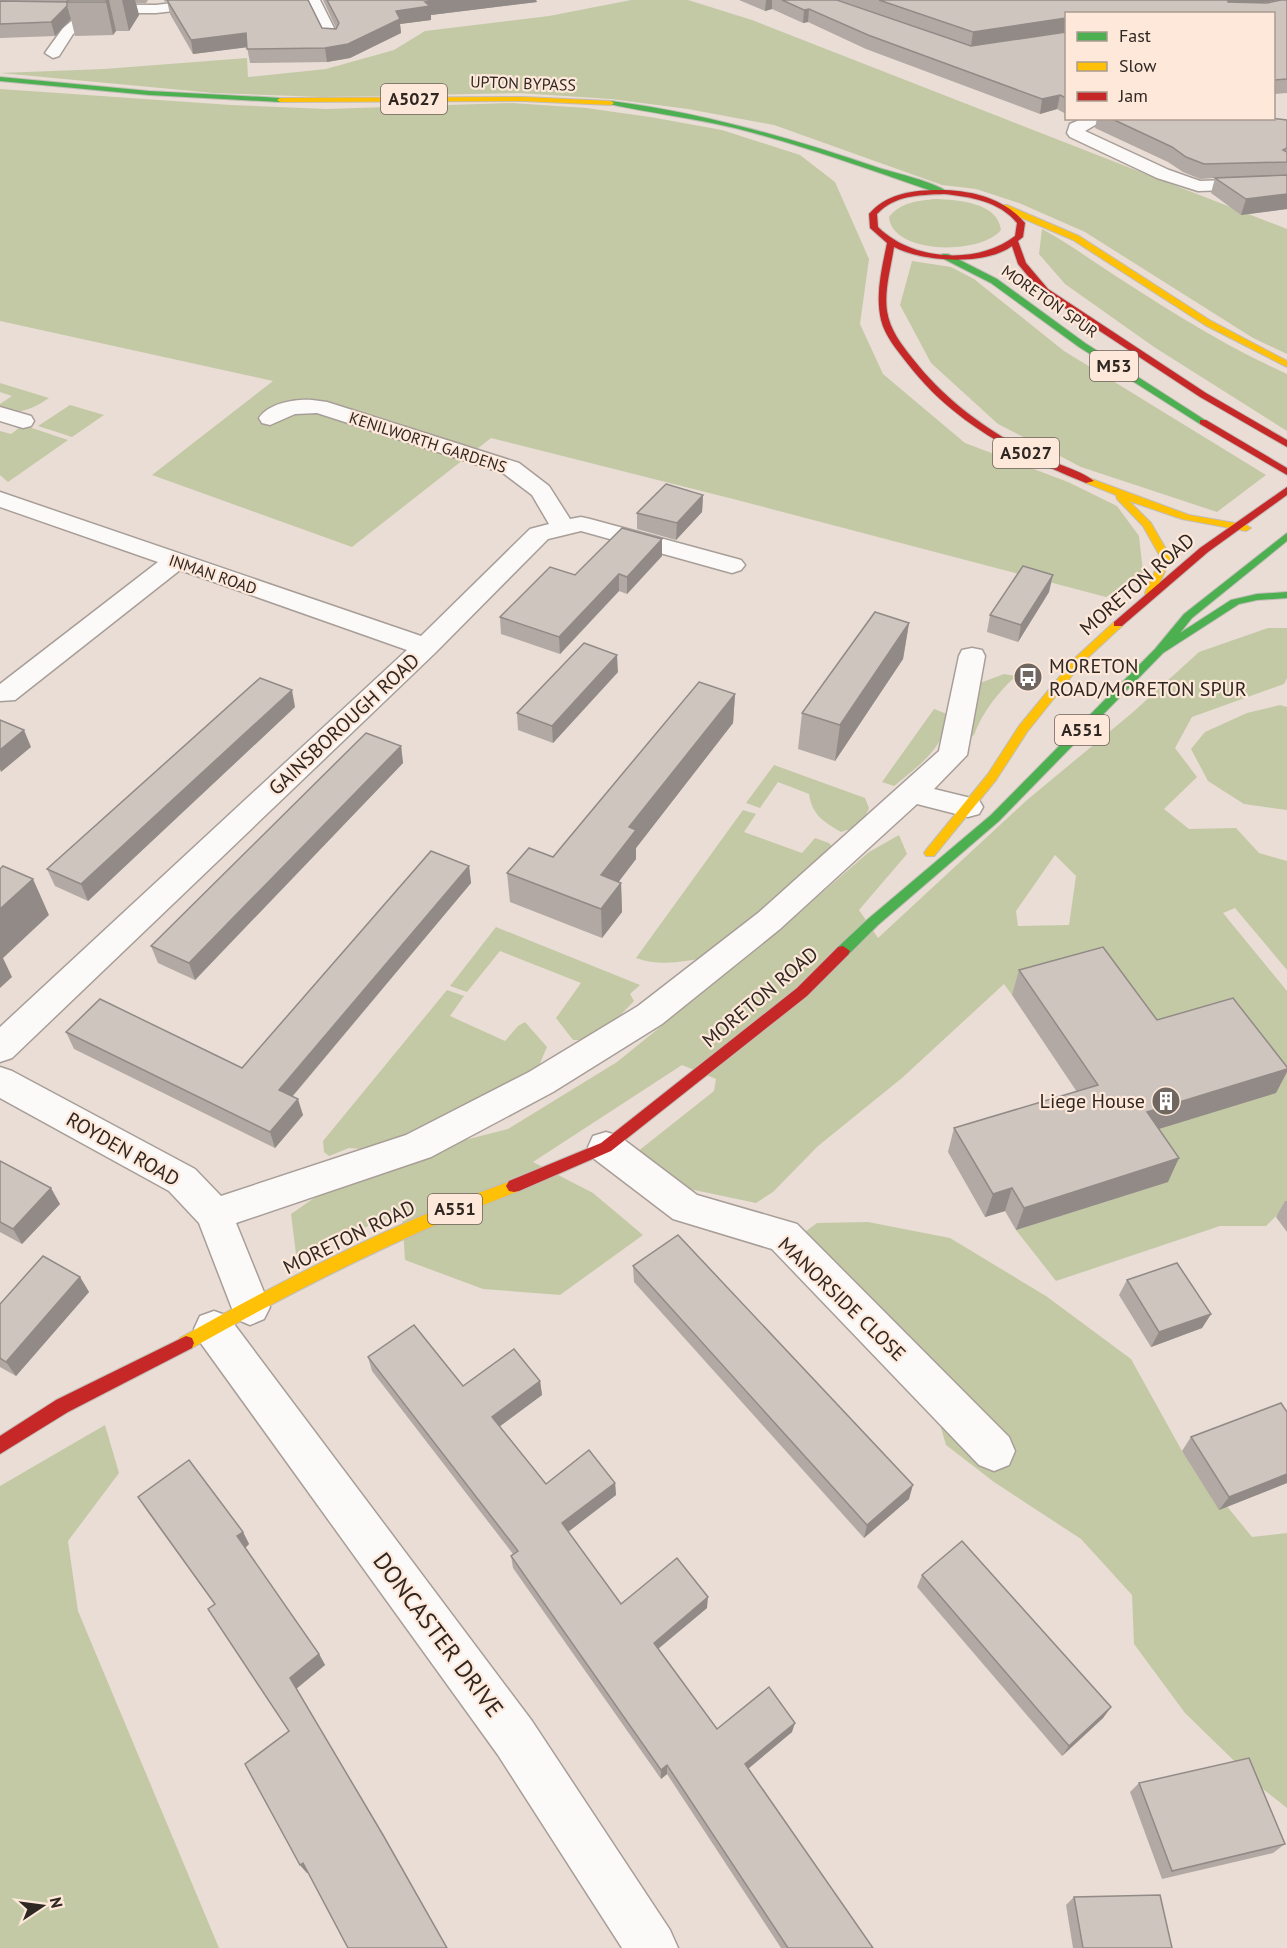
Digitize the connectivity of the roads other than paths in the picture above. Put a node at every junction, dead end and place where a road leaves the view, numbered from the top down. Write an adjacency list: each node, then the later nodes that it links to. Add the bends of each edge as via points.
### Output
1 (237, 0): 3 (street)
2 (314, 0): 6 (street)
3 (163, 4): 5 (street)
4 (0, 8): 5 (street)
5 (91, 9): 7 (street, via 83,21 68,31)
6 (331, 38)
7 (53, 53)
8 (0, 81): 10 (main road, UPTON BYPASS / A5027, via 256,99 570,101 656,109)
9 (1093, 120): 12 (street, via 1076,128 1076,133 1198,186)
10 (789, 140): 11 (main road, UPTON BYPASS / A5027, via 828,158); 13 (main road, UPTON BYPASS / A5027)
11 (848, 174)
12 (1287, 183)
13 (944, 192): 15 (main road); 16 (main road, via 902,196 875,210)
14 (866, 202): 16 (main road)
15 (1004, 207): 17 (main road, via 1022,224); 20 (main road, via 1076,238 1208,323)
16 (871, 219): 18 (main road, via 873,228)
17 (1015, 242): 19 (main road, via 986,254); 24 (main road, MORETON SPUR / M53, via 1022,264 1045,291 1203,395)
18 (891, 243): 19 (main road); 26 (main road, A5027, via 883,287 885,321 906,358 931,388 999,439)
19 (945, 256): 25 (main road, MORETON SPUR / M53, via 994,280 1082,345)
20 (1287, 364)
21 (0, 414): 23 (street)
22 (270, 418): 29 (street, KENILWORTH GARDENS, via 294,407 320,407 511,468 541,491)
23 (23, 421)
24 (1287, 444)
25 (1287, 472)
26 (1110, 489): 30 (main road, A5027, via 1206,524); 35 (main road, A5027, via 1135,508 1166,558)
27 (1287, 490): 30 (main road, MORETON ROAD / A551)
28 (0, 499): 33 (street, INMAN ROAD)
29 (563, 526): 34 (street, GAINSBOROUGH ROAD, via 581,524); 37 (street, GAINSBOROUGH ROAD, via 539,534)
30 (1235, 528): 31 (main road, A5027); 35 (main road, MORETON ROAD / A551)
31 (1259, 528)
32 (1284, 529): 38 (main road, MORETON ROAD / A551, via 1188,616)
33 (176, 561): 37 (street, INMAN ROAD); 40 (street)
34 (732, 565)
35 (1149, 595): 42 (main road, MORETON ROAD / A551, via 1079,660 1023,729)
36 (1287, 595): 38 (main road, via 1235,602)
37 (426, 647): 44 (street, GAINSBOROUGH ROAD)
38 (1159, 651): 43 (main road, MORETON ROAD / A551, via 995,818)
39 (972, 656): 41 (street, via 953,755)
40 (5, 694)
41 (911, 793): 42 (street); 47 (street, via 769,921 650,1015 541,1082 418,1146)
42 (968, 807): 43 (main road, MORETON ROAD / A551)
43 (873, 921): 46 (main road, MORETON ROAD / A551, via 802,992)
44 (0, 1048)
45 (0, 1081): 47 (street, ROYDEN ROAD, via 182,1180)
46 (606, 1147): 48 (main road, MORETON ROAD / A551, via 442,1213); 50 (street, MANORSIDE CLOSE, via 686,1208 784,1236)
47 (214, 1214): 48 (street, ROYDEN ROAD)
48 (232, 1318): 49 (main road, MORETON ROAD / A551, via 62,1406); 51 (street, DONCASTER DRIVE)
49 (0, 1446)
50 (994, 1451)
51 (652, 1948)

